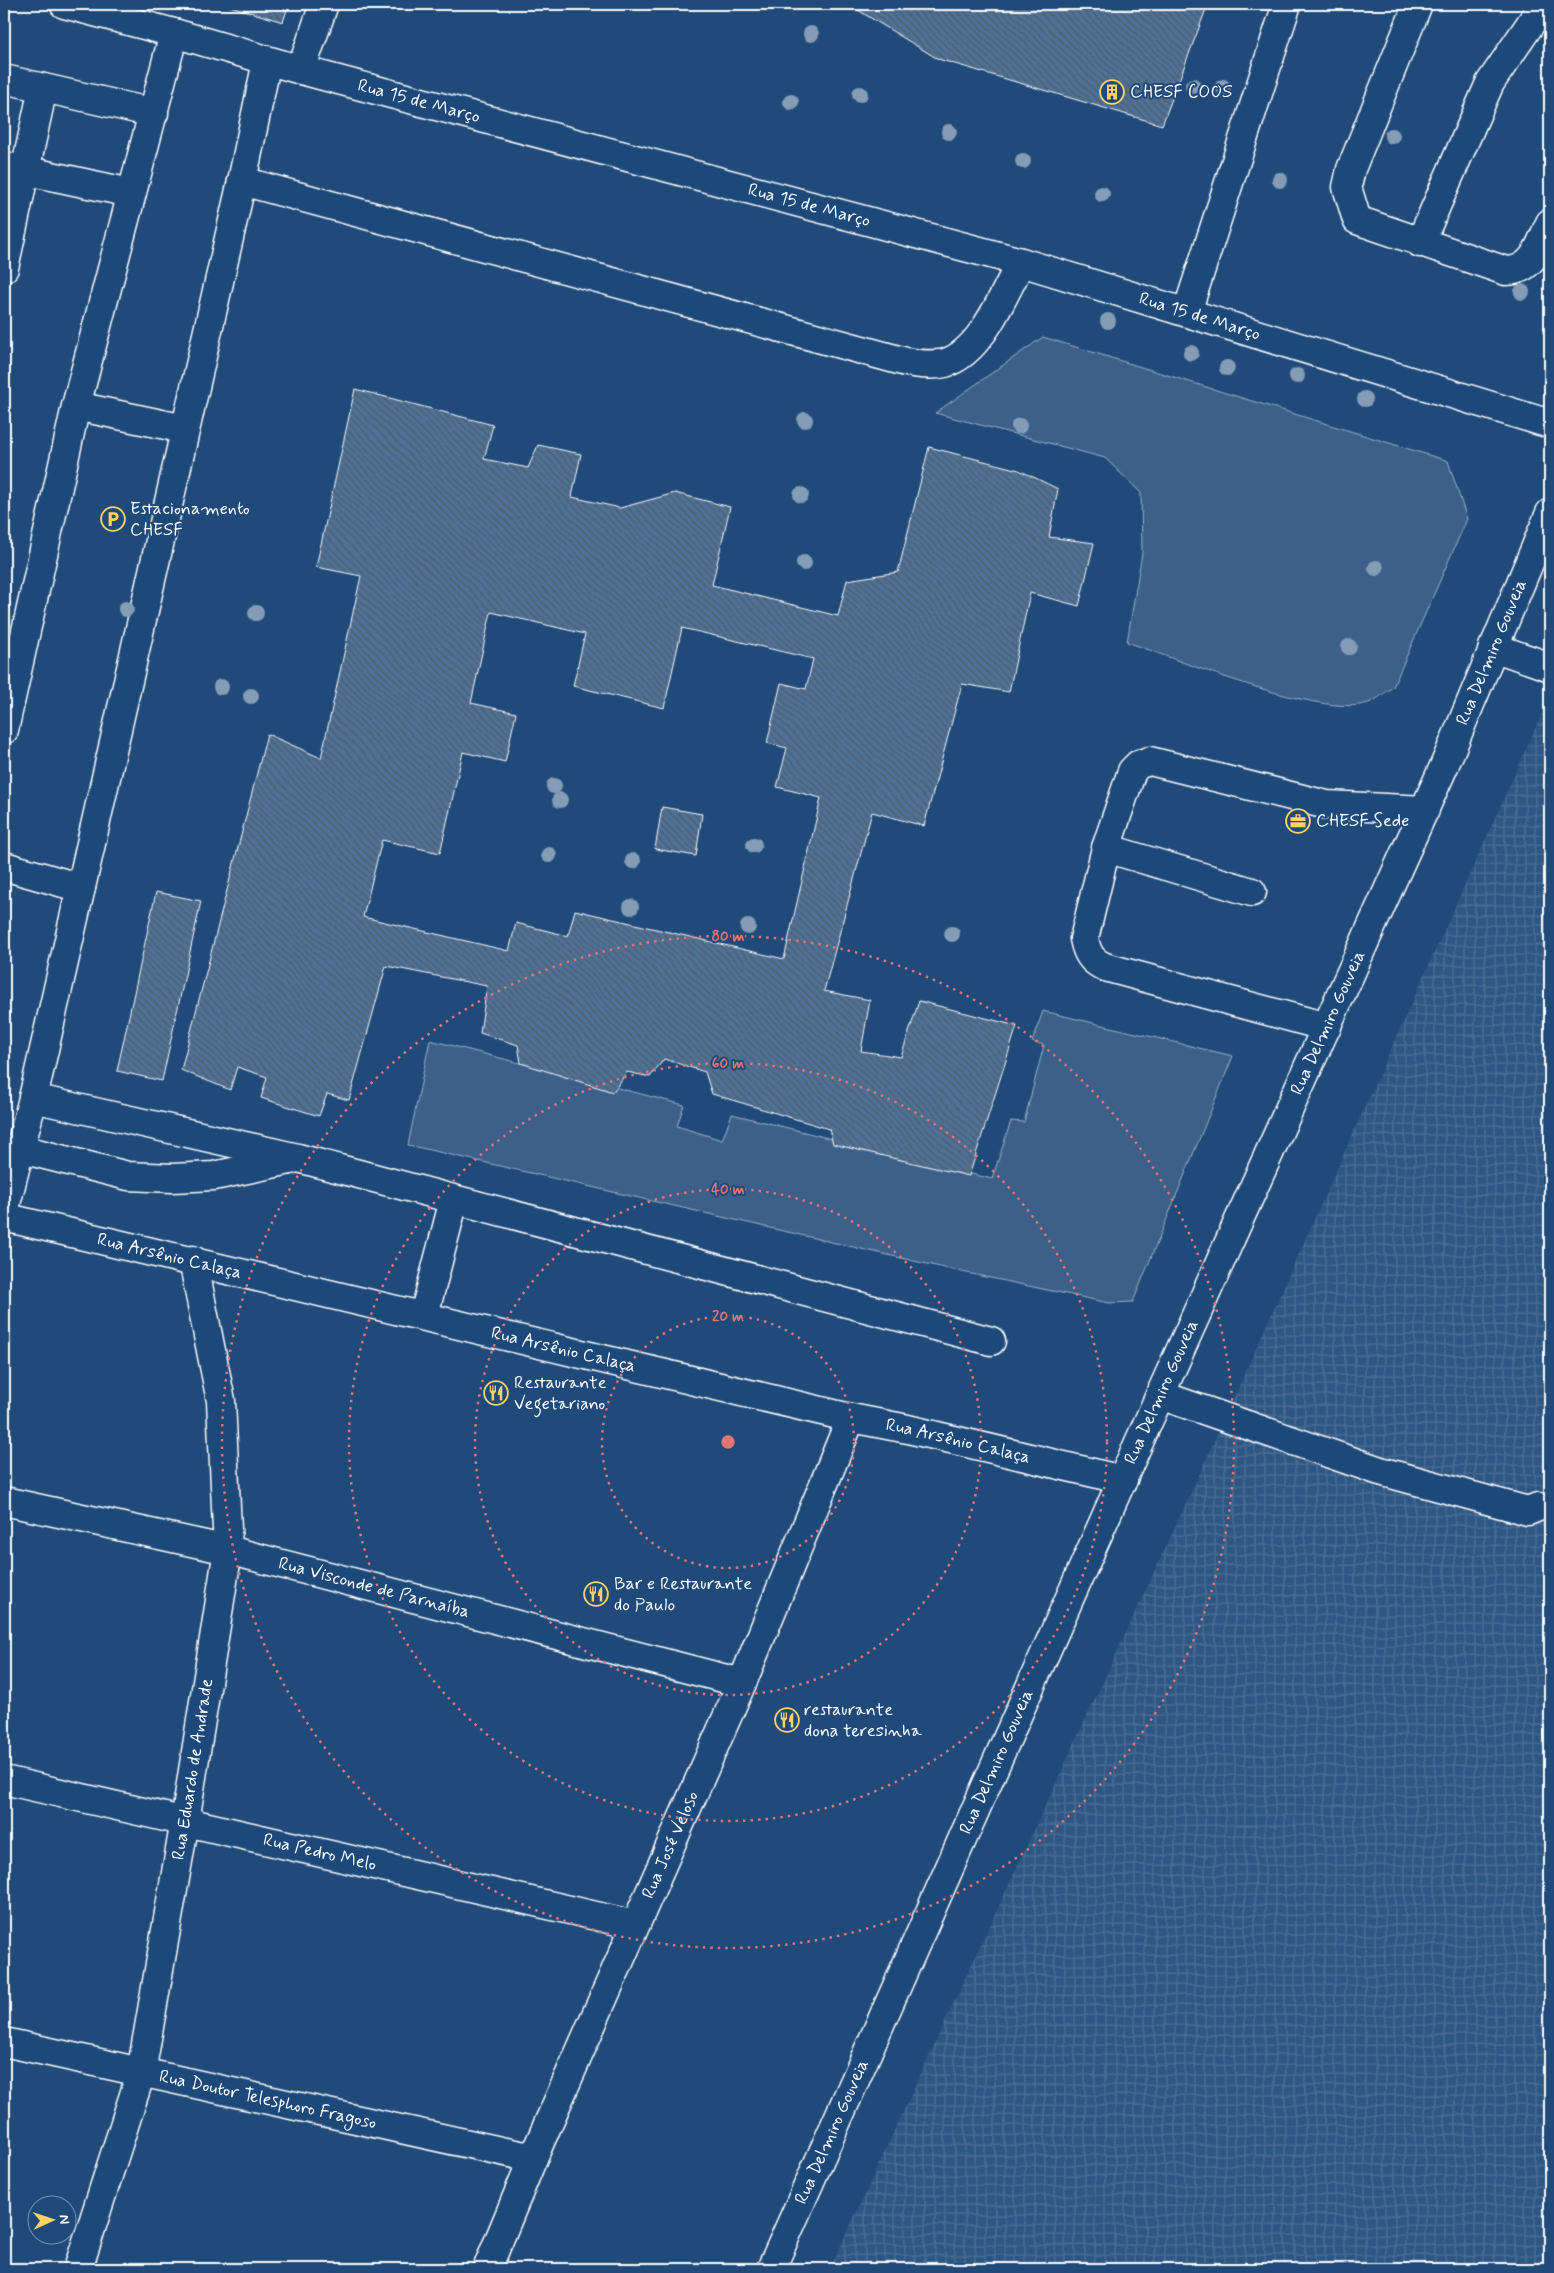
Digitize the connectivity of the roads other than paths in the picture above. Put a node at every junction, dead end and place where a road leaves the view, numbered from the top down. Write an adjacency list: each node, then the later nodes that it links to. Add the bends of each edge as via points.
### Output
1 (64, 4): 6 (street, Rua 15 de Março)
2 (324, 4): 8 (street)
3 (1287, 4): 19 (street)
4 (1418, 4): 16 (street, via 1351,169 1347,187 1358,220)
5 (1544, 4): 16 (street, via 1490,83)
6 (174, 33): 7 (street, Rua 15 de Março); 11 (street)
7 (267, 61): 8 (street, Rua 15 de Março); 13 (street)
8 (301, 70): 17 (street, Rua 15 de Março)
9 (4, 79): 10 (street)
10 (44, 88): 11 (street); 12 (street)
11 (154, 113): 14 (street)
12 (15, 168): 14 (street); 18 (street)
13 (242, 181): 17 (street, via 906,362 927,365 946,363 963,354 985,329); 22 (street)
14 (131, 193): 20 (street)
15 (1550, 223): 16 (street, via 1532,259 1526,267 1514,271)
16 (1420, 243)
17 (1021, 262): 19 (street, Rua 15 de Março)
18 (4, 268)
19 (1187, 312): 21 (street, Rua 15 de Março)
20 (76, 406): 22 (street); 26 (street)
21 (1550, 424)
22 (185, 429): 30 (street)
23 (1550, 513): 24 (street, Rua Delmiro Gouveia)
24 (1493, 647): 25 (street); 27 (street, Rua Delmiro Gouveia)
25 (1550, 667)
26 (4, 730)
27 (1425, 810): 28 (street, via 1327,805 1150,761 1139,764 1132,771); 32 (street, Rua Delmiro Gouveia)
28 (1106, 848): 31 (street); 32 (street, via 1084,939 1094,962)
29 (4, 866): 30 (street)
30 (80, 888): 33 (street)
31 (1252, 892)
32 (1327, 1027): 42 (street, Rua Delmiro Gouveia)
33 (33, 1098): 34 (street); 35 (street)
34 (21, 1149): 35 (street, via 128,1176 172,1178 214,1176); 37 (street)
35 (298, 1158): 36 (street)
36 (454, 1200): 40 (street); 41 (street)
37 (4, 1212)
38 (4, 1217): 39 (street, Rua Arsênio Calaça)
39 (193, 1260): 40 (street, Rua Arsênio Calaça); 47 (street, Rua Eduardo de Andrade, via 221,1401)
40 (424, 1315): 43 (street, Rua Arsênio Calaça)
41 (991, 1341)
42 (1160, 1395): 44 (street, Rua Delmiro Gouveia); 46 (street, via 1380,1471 1528,1511)
43 (851, 1418): 44 (street, Rua Arsênio Calaça); 48 (street, Rua José Veloso)
44 (1123, 1480): 57 (street, Rua Delmiro Gouveia)
45 (4, 1500): 47 (street, Rua Visconde de Parnaíba)
46 (1538, 1507)
47 (228, 1550): 48 (street, Rua Visconde de Parnaíba); 50 (street, Rua Eduardo de Andrade)
48 (742, 1683): 51 (street, Rua José Veloso)
49 (4, 1780): 50 (street, Rua Pedro Melo)
50 (185, 1821): 51 (street, Rua Pedro Melo); 53 (street, Rua Eduardo de Andrade)
51 (635, 1925): 54 (street, Rua José Veloso)
52 (4, 2042): 53 (street, Rua Doutor Telesphoro Fragoso)
53 (140, 2073): 54 (street, Rua Doutor Telesphoro Fragoso); 55 (street, Rua Eduardo de Andrade)
54 (533, 2158): 56 (street, Rua José Veloso)
55 (78, 2269)
56 (487, 2269)
57 (771, 2269)

